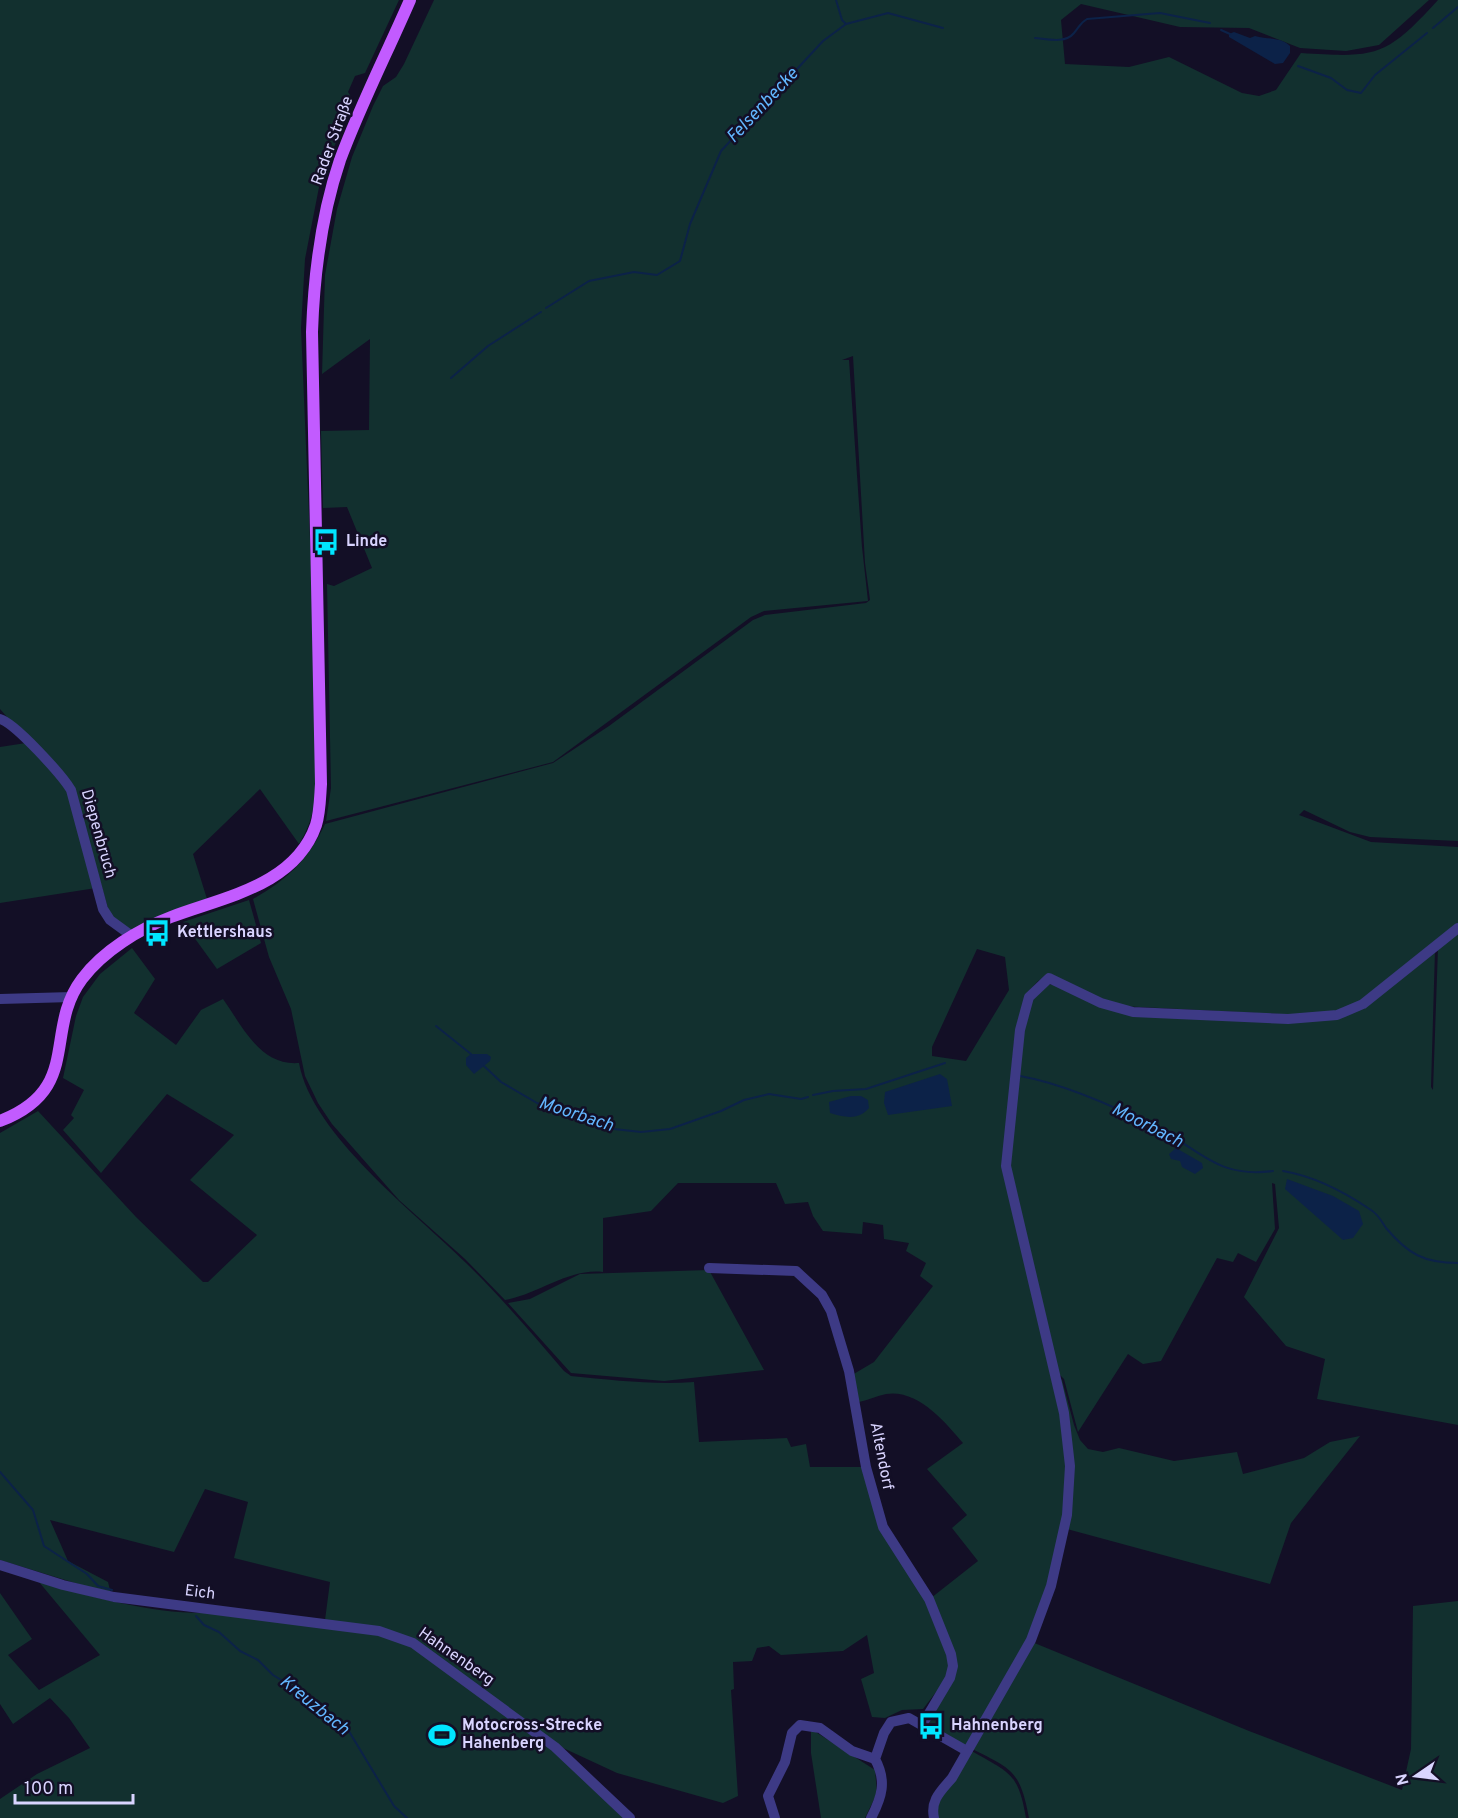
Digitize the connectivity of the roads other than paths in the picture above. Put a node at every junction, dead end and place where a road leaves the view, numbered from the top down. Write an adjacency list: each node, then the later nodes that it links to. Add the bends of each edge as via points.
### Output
1 (410, 0): 4 (main road, Rader Straße, via 340,161 320,244 313,302 320,729 320,802 316,824 290,862 269,878)
2 (0, 720): 4 (street, Diepenbruch, via 11,724 71,790 103,909 110,920)
3 (1458, 928): 12 (street, via 1363,1004 1336,1015 1288,1019 1133,1012 1101,1003 1049,978 1032,991 1020,1030 1006,1166 1064,1413 1070,1466 1067,1515 1051,1586 1031,1641)
4 (132, 936): 5 (main road, via 93,967)
5 (72, 997): 6 (street); 7 (main road, via 60,1057 50,1080 32,1103)
6 (0, 999)
7 (0, 1121)
8 (709, 1268): 11 (street, Altendorf, via 796,1271 823,1297 831,1311 849,1371 866,1467 883,1527 929,1599 953,1662 950,1678)
9 (0, 1565): 10 (street, Eich, via 114,1598 379,1631)
10 (400, 1637): 14 (street, Hahnenberg, via 413,1642 555,1748)
11 (922, 1725): 12 (street); 13 (street, via 909,1718 891,1722)
12 (967, 1751): 17 (street, via 934,1801)
13 (874, 1759): 15 (street, via 852,1751 816,1726 800,1725 792,1733 786,1762 768,1796); 16 (street, via 883,1788)
14 (630, 1818)
15 (775, 1818)
16 (871, 1818)
17 (934, 1818)

